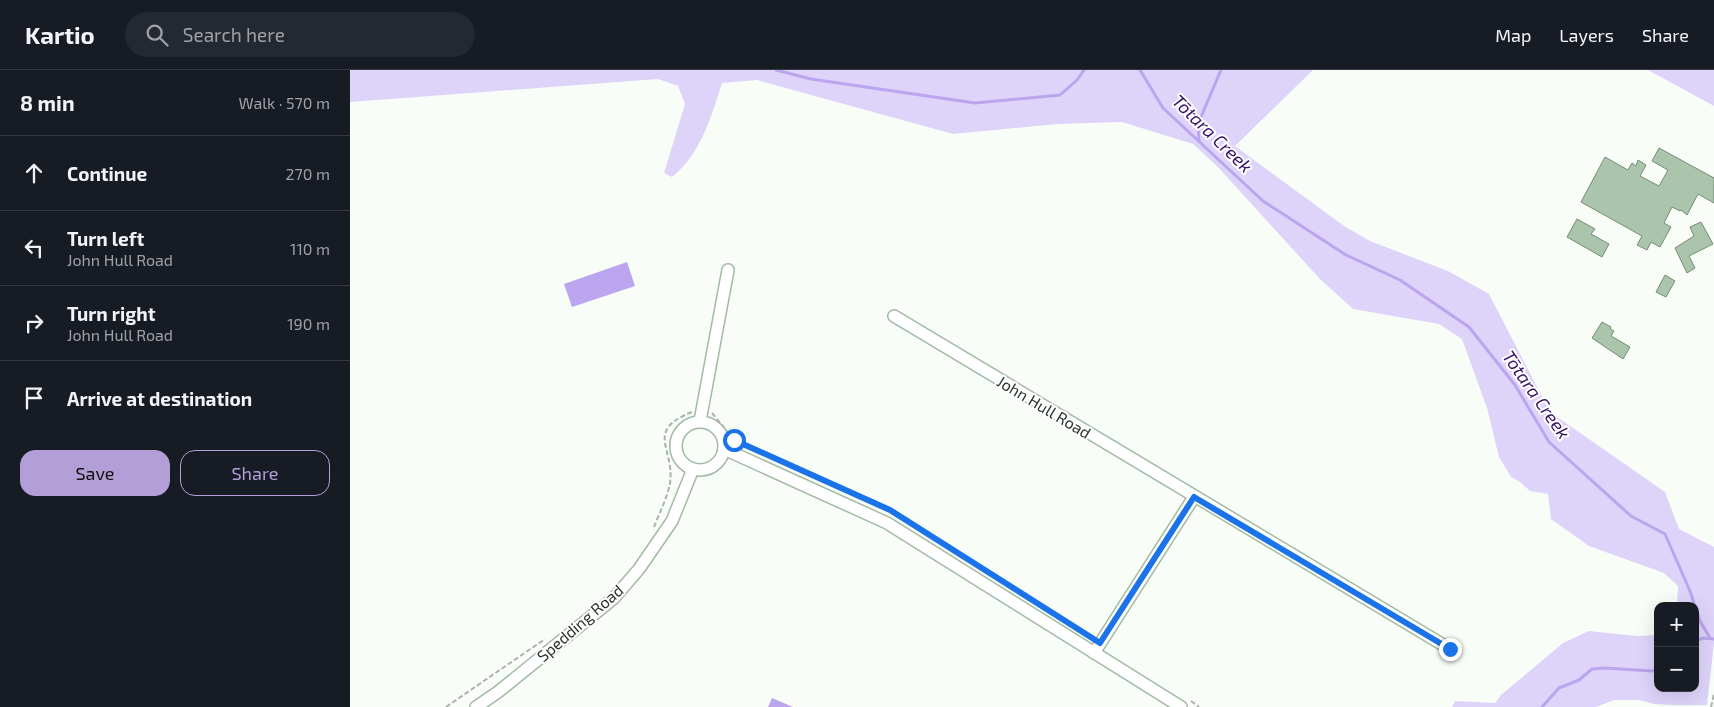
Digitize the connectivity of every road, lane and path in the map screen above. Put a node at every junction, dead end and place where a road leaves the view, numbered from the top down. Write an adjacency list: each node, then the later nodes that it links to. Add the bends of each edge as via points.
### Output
1 (728, 270): 3 (street)
2 (894, 316): 7 (street, John Hull Road)
3 (702, 408): 4 (street); 8 (path, via 678,417 667,428 664,437 670,483); 9 (path, via 714,413 734,440 890,510)
4 (700, 421): 5 (street, via 708,422 721,433); 6 (street, via 685,426 676,438 680,461)
5 (724, 449): 6 (street, via 716,464); 12 (street, via 888,523)
6 (693, 470): 16 (street, Spedding Road, via 672,521 639,569 614,598)
7 (1194, 497): 11 (street, John Hull Road); 12 (street)
8 (652, 532)
9 (1033, 600)
10 (544, 639): 15 (path)
11 (1450, 649)
12 (1094, 653): 14 (street)
13 (1714, 694): 18 (path)
14 (1182, 702): 17 (path)
15 (446, 707)
16 (476, 707)
17 (1199, 707)
18 (1711, 707)

